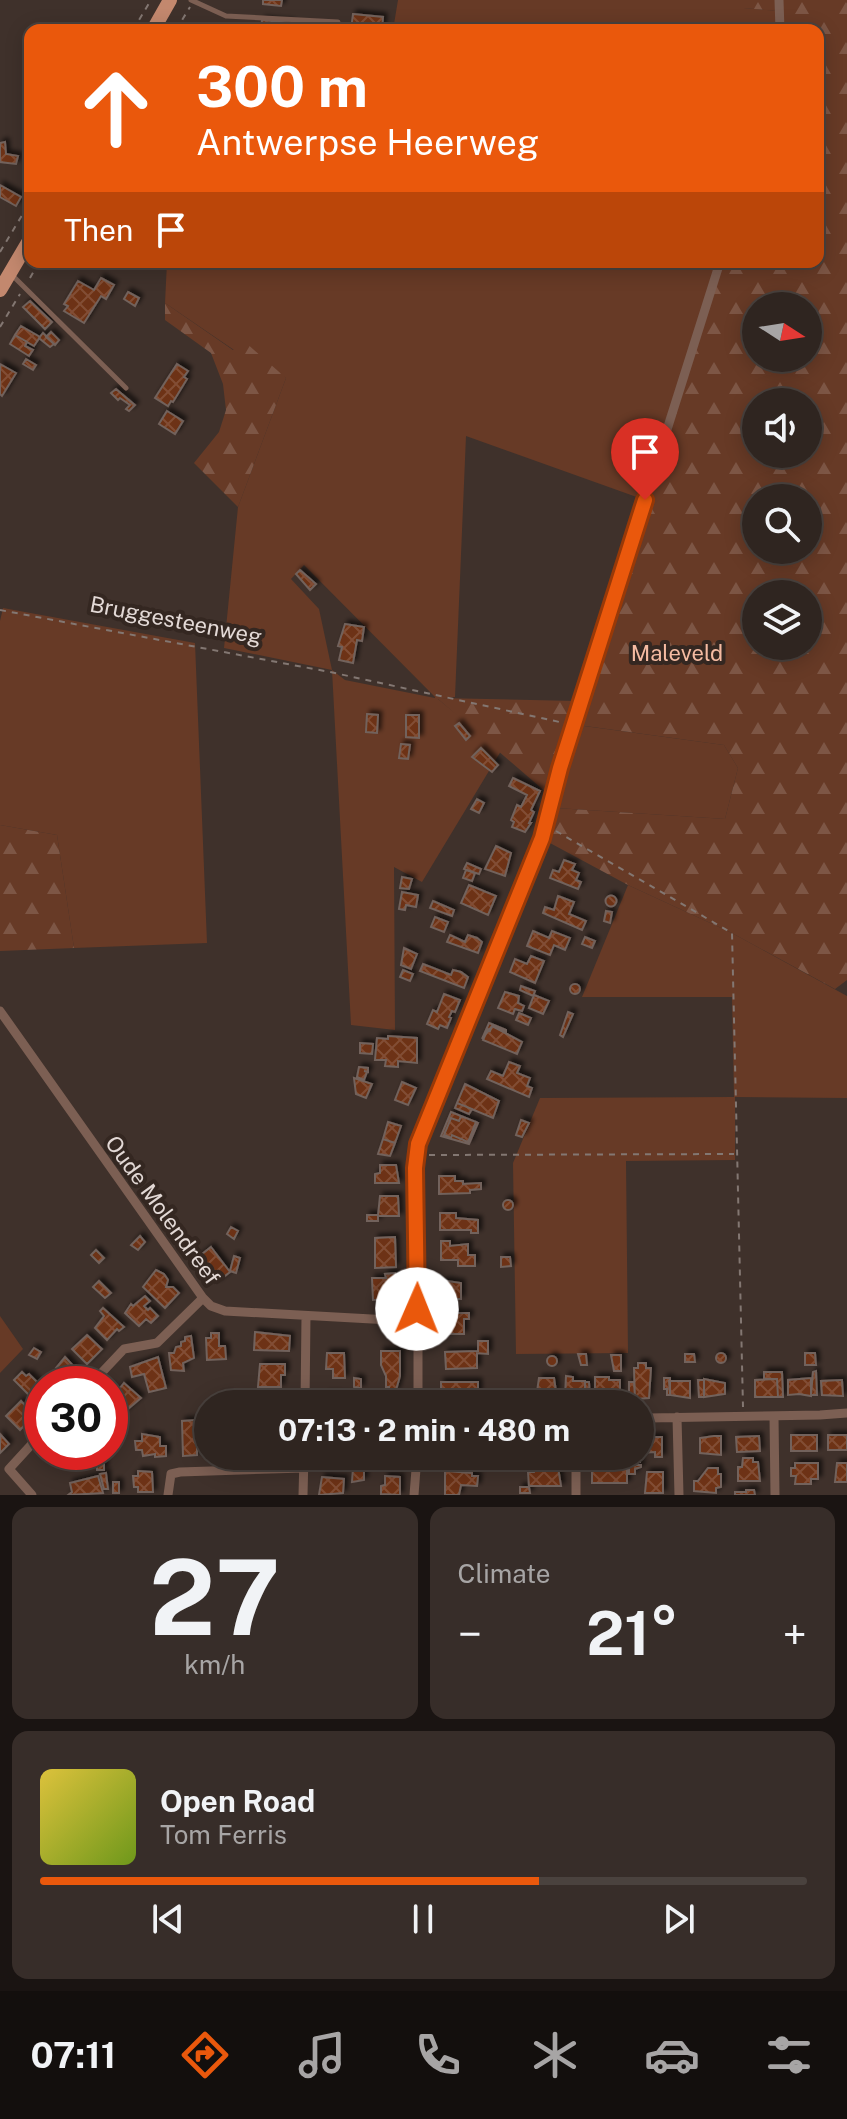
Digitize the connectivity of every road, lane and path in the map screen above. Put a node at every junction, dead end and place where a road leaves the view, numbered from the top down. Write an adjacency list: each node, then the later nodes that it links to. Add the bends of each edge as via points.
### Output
1 (151, 0): 6 (path)
2 (170, 0): 7 (main road)
3 (192, 0): 5 (lane, via 226,16); 8 (path)
4 (779, 0): 9 (street)
5 (338, 22)
6 (137, 24)
7 (156, 24)
8 (179, 24)
9 (780, 24)
10 (24, 212): 12 (path)
11 (24, 249): 14 (main road)
12 (0, 252)
13 (718, 268): 18 (street)
14 (12, 270): 15 (main road); 16 (lane)
15 (0, 290)
16 (126, 388)
17 (0, 610): 18 (path, Bruggesteenweg)
18 (573, 725): 19 (street)
19 (545, 824): 21 (path, via 732,933); 22 (street)
20 (0, 1011): 23 (street, Oude Molendreef)
21 (735, 1154): 22 (path); 32 (path)
22 (417, 1155): 25 (street, via 418,1304)
23 (203, 1298): 24 (street, Oude Molendreef, via 217,1310); 26 (street, via 157,1343 124,1349)
24 (306, 1316): 25 (street, Oude Molendreef); 27 (street)
25 (408, 1321): 28 (street, via 418,1336)
26 (108, 1366)
27 (305, 1390)
28 (418, 1390)
29 (847, 1413): 30 (street)
30 (774, 1416): 32 (street); 45 (street)
31 (677, 1417): 32 (street); 33 (street); 44 (street)
32 (743, 1417)
33 (654, 1418)
34 (24, 1453): 39 (street, via 9,1469)
35 (242, 1470): 40 (street, via 171,1474)
36 (304, 1470): 41 (street)
37 (416, 1470): 42 (street)
38 (576, 1470): 43 (street)
39 (32, 1495)
40 (168, 1495)
41 (303, 1495)
42 (414, 1495)
43 (576, 1495)
44 (679, 1495)
45 (775, 1495)

